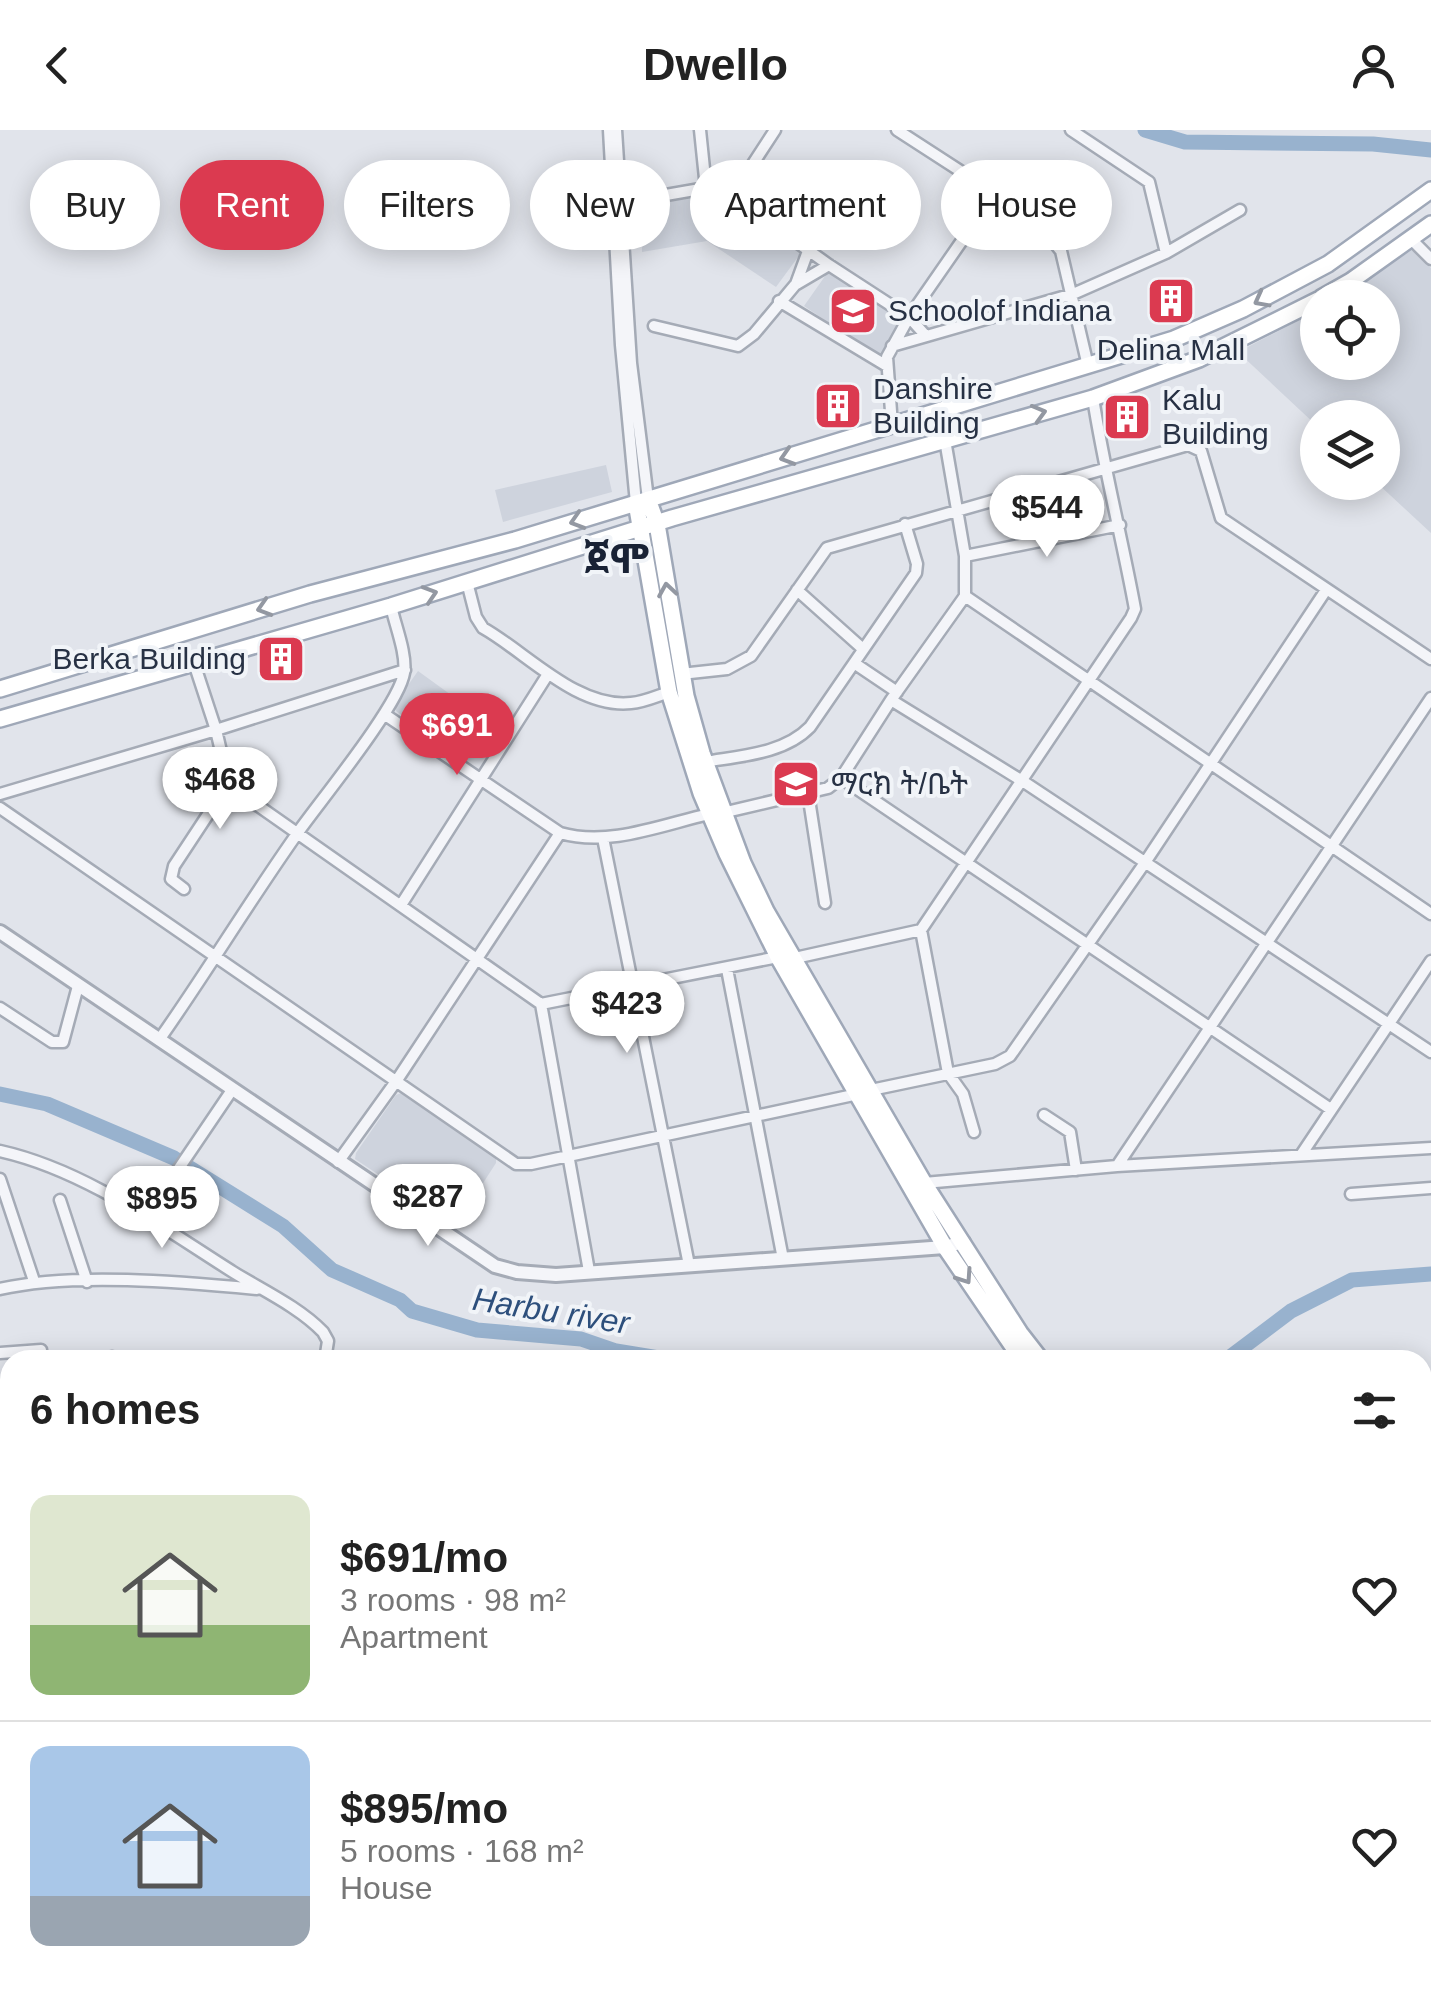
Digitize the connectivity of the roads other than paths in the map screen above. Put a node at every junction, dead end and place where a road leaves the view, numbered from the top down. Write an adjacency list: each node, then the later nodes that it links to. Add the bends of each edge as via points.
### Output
1 (612, 130): 6 (street)
2 (700, 130): 7 (street)
3 (775, 130): 8 (street)
4 (1072, 130): 18 (street, via 1148,182)
5 (903, 132): 9 (street)
6 (614, 160)
7 (703, 160)
8 (755, 160)
9 (945, 160)
10 (1431, 190): 20 (main road)
11 (1240, 210): 18 (street)
12 (1431, 224): 13 (main road)
13 (1412, 239): 19 (street); 23 (main road)
14 (619, 250): 39 (street, via 621,346)
15 (955, 250): 28 (street)
16 (1061, 250): 25 (street)
17 (808, 251): 21 (street); 24 (street)
18 (1166, 254): 25 (street)
19 (1431, 258)
20 (1328, 264): 22 (main road); 33 (main road, one-way to 33, via 1174,340)
21 (828, 265): 24 (street); 28 (street)
22 (1338, 280)
23 (1351, 280)
24 (795, 285): 26 (street)
25 (1073, 294): 30 (street); 33 (street)
26 (779, 302): 29 (street, via 738,346); 32 (street)
27 (1300, 308): 34 (main road, via 1199,360)
28 (909, 316): 30 (street); 31 (street)
29 (654, 326)
30 (926, 336): 31 (street)
31 (892, 346): 32 (street)
32 (887, 366): 36 (street)
33 (1088, 366): 35 (main road)
34 (1093, 398): 37 (main road, one-way to 34); 38 (street)
35 (940, 410): 36 (main road); 37 (street)
36 (892, 425): 39 (main road, one-way to 39)
37 (944, 441): 40 (street); 41 (main road)
38 (1104, 467): 40 (street); 44 (street); 52 (street, via 1195,446 1221,518)
39 (642, 501): 42 (main road); 45 (main road); 63 (main road, one-way to 63)
40 (956, 509): 43 (street); 49 (street)
41 (688, 514): 42 (main road); 48 (main road, via 671,527)
42 (657, 524): 45 (main road); 48 (main road)
43 (905, 524): 51 (street, via 827,548); 55 (street, via 916,572)
44 (1120, 525): 49 (street); 62 (street, via 1135,610)
45 (638, 529): 46 (main road); 47 (main road)
46 (610, 538): 47 (main road); 50 (main road)
47 (642, 548): 64 (main road)
48 (662, 552): 61 (main road, one-way to 48)
49 (966, 556): 53 (street)
50 (467, 582): 54 (main road, one-way to 50); 60 (street, via 483,628)
51 (797, 590): 55 (street); 61 (street, via 741,664)
52 (1326, 590): 56 (street); 71 (street)
53 (965, 596): 62 (street); 65 (street)
54 (392, 606): 57 (main road); 59 (street)
55 (863, 650): 58 (street)
56 (1431, 658)
57 (194, 663): 68 (main road); 69 (street)
58 (854, 663): 65 (street); 70 (street, via 800,736)
59 (405, 670): 67 (street); 69 (street)
60 (548, 674): 64 (street, via 620,703); 73 (street)
61 (681, 674): 70 (main road)
62 (1090, 684): 71 (street); 75 (street)
63 (0, 689)
64 (669, 692): 79 (main road)
65 (894, 696): 72 (street); 75 (street)
66 (1431, 698): 83 (street)
67 (384, 714): 73 (street); 81 (street)
68 (0, 719)
69 (216, 730): 74 (street); 77 (street)
70 (705, 762): 79 (main road)
71 (1211, 762): 83 (street); 85 (street)
72 (842, 778): 76 (street); 84 (street)
73 (480, 779): 80 (street); 88 (street)
74 (230, 781): 81 (street); 86 (street, via 174,866 171,880)
75 (1024, 782): 84 (street); 85 (street)
76 (808, 793): 79 (street); 87 (street)
77 (0, 794)
78 (0, 808): 94 (street)
79 (716, 813): 82 (street); 95 (main road)
80 (560, 833): 82 (street); 96 (street)
81 (296, 836): 88 (street); 94 (street)
82 (603, 838): 100 (street)
83 (1332, 847): 89 (street); 92 (street)
84 (968, 864): 90 (street); 93 (street)
85 (1144, 864): 92 (street); 93 (street)
86 (184, 889)
87 (825, 904)
88 (401, 905): 96 (street)
89 (1431, 914)
90 (921, 930): 95 (street); 107 (street)
91 (0, 932): 99 (street)
92 (1266, 945): 103 (street); 104 (street)
93 (1088, 946): 104 (street); 107 (street, via 1010,1056)
94 (218, 958): 105 (street); 108 (street)
95 (786, 958): 98 (street); 110 (main road)
96 (475, 959): 101 (street); 108 (street)
97 (1431, 960): 103 (street)
98 (726, 969): 100 (street); 113 (street)
99 (78, 986): 102 (street, via 63,1042 52,1042); 105 (street)
100 (634, 986): 101 (street); 115 (street)
101 (541, 1004): 118 (street)
102 (0, 1008)
103 (1387, 1023): 106 (street); 111 (street)
104 (1210, 1026): 111 (street); 121 (street)
105 (159, 1040): 109 (street)
106 (1431, 1052)
107 (948, 1073): 110 (street); 114 (street, via 963,1094)
108 (397, 1080): 118 (street, via 516,1164); 120 (street)
109 (232, 1090): 120 (street); 128 (street)
110 (865, 1092): 113 (street); 124 (main road); 130 (main road)
111 (1329, 1108): 119 (street)
112 (1044, 1115): 122 (street, via 1070,1132)
113 (756, 1116): 115 (street); 131 (street)
114 (974, 1132)
115 (662, 1134): 118 (street); 132 (street)
116 (1431, 1148): 119 (street)
117 (0, 1151): 128 (street, via 26,1157)
118 (568, 1155): 133 (street)
119 (1301, 1155): 121 (street)
120 (338, 1162): 133 (street, via 495,1266 536,1274)
121 (1117, 1166): 122 (street)
122 (1076, 1170): 124 (street)
123 (0, 1179): 134 (street)
124 (924, 1183): 129 (main road)
125 (1431, 1188): 126 (street)
126 (1351, 1194)
127 (60, 1200): 135 (street)
128 (146, 1217): 137 (street)
129 (963, 1242): 130 (street); 140 (main road)
130 (945, 1247): 131 (street); 139 (main road, one-way to 139)
131 (783, 1259): 132 (street)
132 (689, 1265): 133 (street)
133 (589, 1271)
134 (34, 1281): 135 (street); 136 (street)
135 (86, 1282): 137 (street)
136 (0, 1289)
137 (263, 1290): 138 (street, via 323,1332)
138 (326, 1350)
139 (1015, 1350)
140 (1033, 1350)

